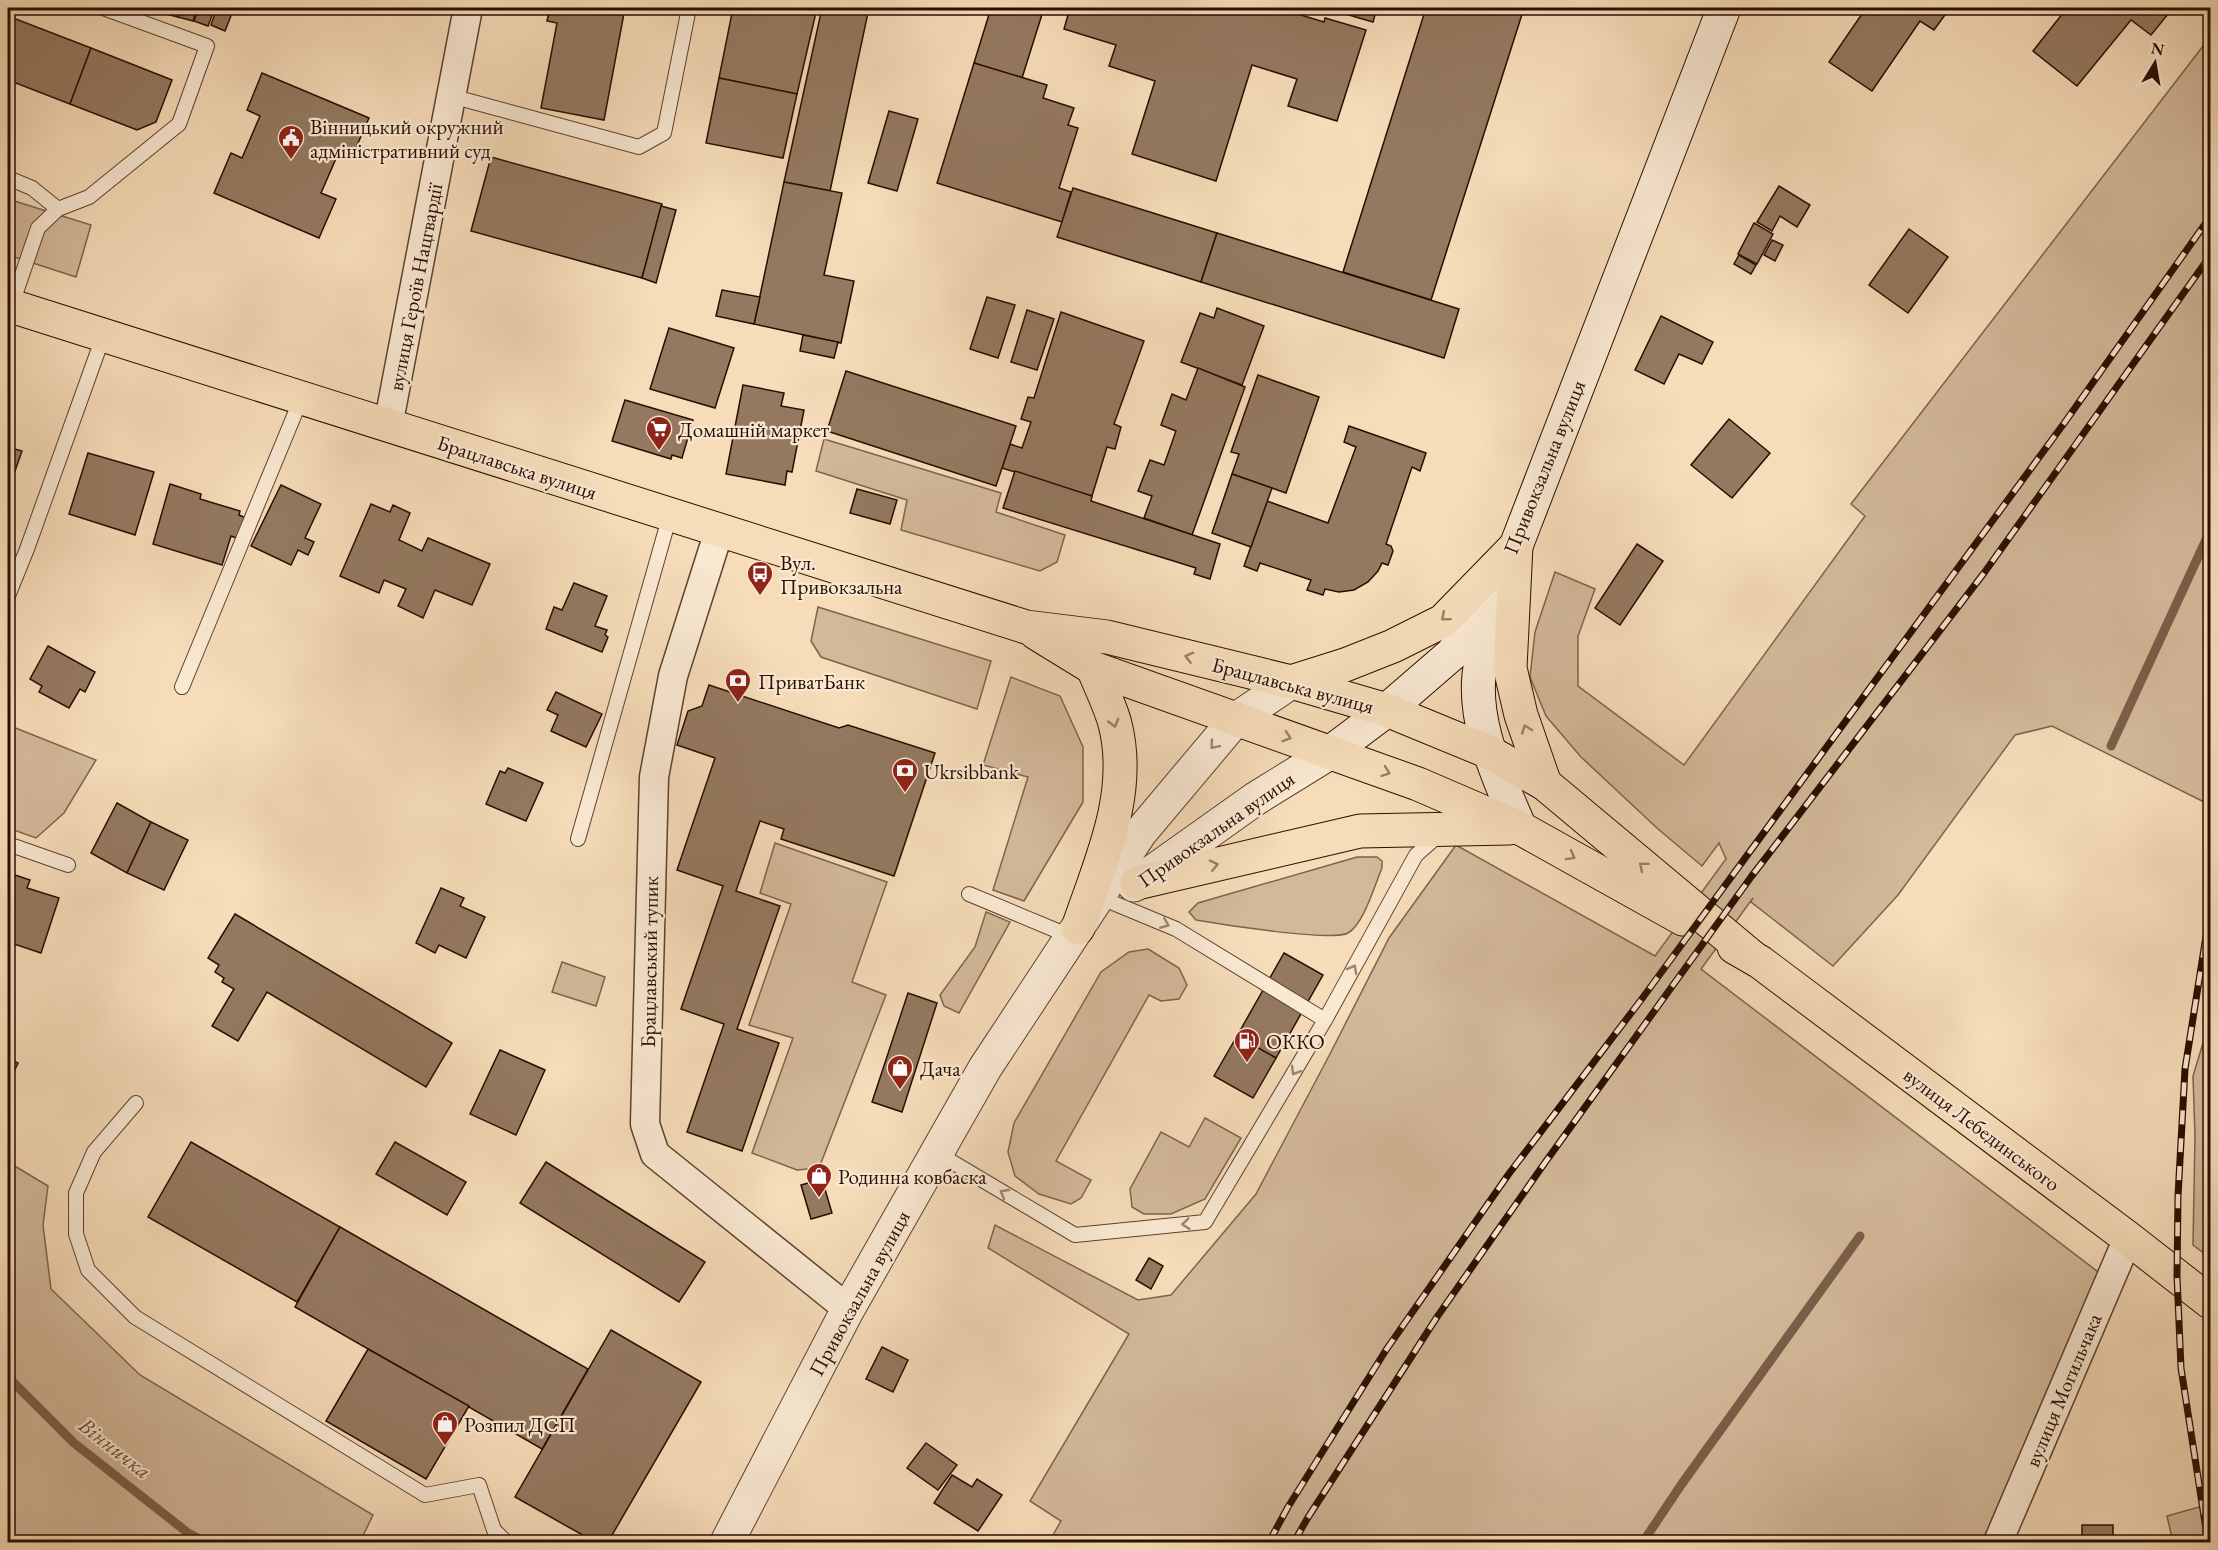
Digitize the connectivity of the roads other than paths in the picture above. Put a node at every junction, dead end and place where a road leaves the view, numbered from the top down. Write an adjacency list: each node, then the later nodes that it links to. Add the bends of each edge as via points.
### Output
1 (103, 8): 7 (lane, via 207,46 179,124 89,197)
2 (468, 8): 5 (street, вулиця Героїв Нацгвардії)
3 (688, 8): 5 (lane, via 663,133 639,147)
4 (1724, 8): 14 (street, Привокзальна вулиця)
5 (451, 96): 11 (street, вулиця Героїв Нацгвардії)
6 (8, 178): 7 (lane, via 32,188)
7 (58, 209): 8 (lane, via 38,228)
8 (9, 306): 9 (main road, Брацлавська вулиця)
9 (103, 337): 10 (main road, Брацлавська вулиця); 15 (lane)
10 (301, 399): 11 (main road, Брацлавська вулиця); 19 (lane)
11 (388, 426): 12 (main road, Брацлавська вулиця)
12 (670, 515): 13 (main road, Брацлавська вулиця); 27 (lane)
13 (719, 531): 16 (main road, Брацлавська вулиця); 39 (street, Брацлавський тупик, via 673,676 654,777 645,1124 655,1154)
14 (1516, 546): 18 (main road, one-way to 18, via 1443,621 1393,646); 20 (street, Привокзальна вулиця, via 1453,654); 23 (street, via 1480,664 1479,704); 24 (main road, one-way to 14, via 1521,715 1510,668)
15 (8, 596)
16 (1026, 627): 17 (main road, Брацлавська вулиця); 18 (main road, Брацлавська вулиця, one-way to 16, via 1107,638)
17 (1093, 668): 21 (main road, Брацлавська вулиця); 32 (main road, one-way to 32, via 1115,723 1121,770 1116,813)
18 (1291, 682): 20 (main road, Брацлавська вулиця); 21 (street, Привокзальна вулиця)
19 (182, 687)
20 (1387, 710): 22 (street, Привокзальна вулиця); 23 (main road, Брацлавська вулиця)
21 (1235, 720): 22 (main road, Брацлавська вулиця, one-way to 22); 32 (street, Привокзальна вулиця, one-way to 32, via 1140,833)
22 (1331, 752): 25 (main road, Брацлавська вулиця, one-way to 25); 30 (street, Привокзальна вулиця, via 1255,799)
23 (1489, 752): 24 (main road, Брацлавська вулиця); 25 (street)
24 (1545, 784): 33 (main road, вулиця Лебединського, one-way to 24)
25 (1520, 828): 26 (main road); 33 (main road, вулиця Лебединського, one-way to 33)
26 (1446, 829): 30 (main road, one-way to 26, via 1360,831); 34 (lane, one-way to 26, via 1416,855)
27 (578, 839)
28 (8, 844): 29 (lane)
29 (68, 865)
30 (1124, 893): 32 (street, Привокзальна вулиця); 34 (lane, one-way to 34)
31 (969, 894): 32 (lane)
32 (1075, 933): 36 (street, Привокзальна вулиця, via 985,1068)
33 (1752, 957): 37 (main road, вулиця Лебединського)
34 (1325, 1020): 36 (lane, one-way to 36, via 1205,1222 1075,1235)
35 (136, 1103): 40 (lane, via 94,1152 76,1193 76,1234 88,1270 135,1317 425,1495 479,1485 494,1530)
36 (937, 1153): 39 (street, Привокзальна вулиця)
37 (2128, 1238): 38 (main road, вулиця Лебединського); 42 (street, вулиця Могильчака)
38 (2211, 1302)
39 (848, 1309): 41 (street, Привокзальна вулиця)
40 (507, 1542)
41 (727, 1542)
42 (1998, 1542)

